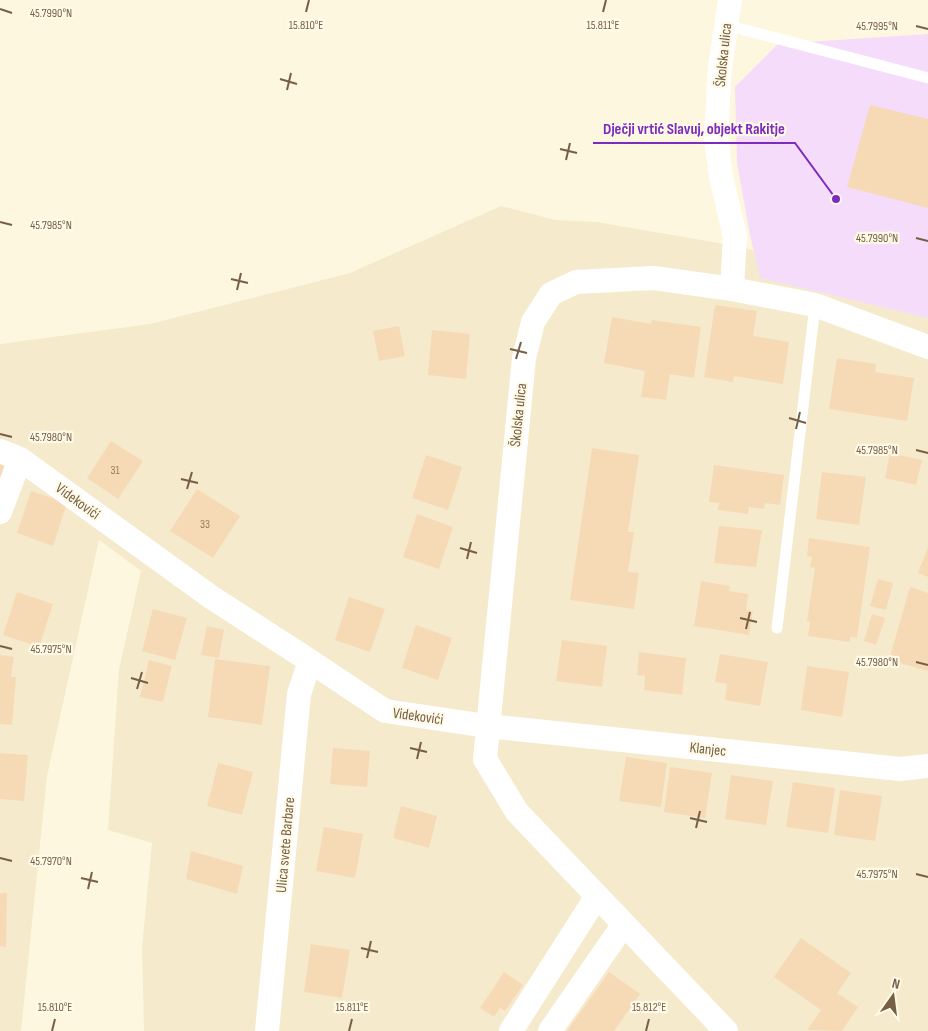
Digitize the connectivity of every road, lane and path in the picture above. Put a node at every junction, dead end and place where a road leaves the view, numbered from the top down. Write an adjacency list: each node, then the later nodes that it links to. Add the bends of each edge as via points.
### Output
1 (730, 0): 2 (street, Školska ulica)
2 (726, 25): 3 (lane); 4 (street, Školska ulica, via 716,137 721,177 735,236)
3 (928, 78)
4 (732, 289): 5 (street, Školska ulica); 11 (street, Školska ulica, via 654,278 576,282 551,294 533,322 524,358)
5 (815, 305): 6 (street, Školska ulica); 9 (lane)
6 (928, 347)
7 (10, 455): 8 (street); 10 (street, Videkovići, via 211,597)
8 (0, 512)
9 (778, 628)
10 (310, 661): 11 (street, Videkovići, via 385,711); 15 (street, Ulica svete Barbare, via 299,694)
11 (487, 726): 12 (street, Klanjec, via 900,769); 13 (street, via 485,758 517,812)
12 (928, 766)
13 (598, 896): 14 (street); 16 (street)
14 (624, 924): 17 (street); 18 (street)
15 (267, 1031)
16 (511, 1031)
17 (550, 1031)
18 (726, 1031)

